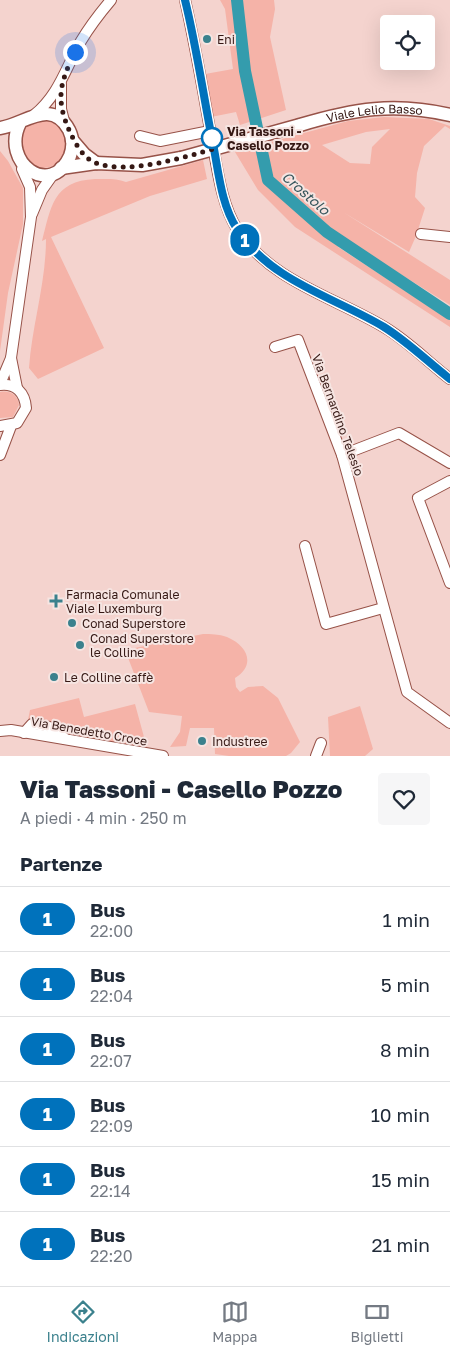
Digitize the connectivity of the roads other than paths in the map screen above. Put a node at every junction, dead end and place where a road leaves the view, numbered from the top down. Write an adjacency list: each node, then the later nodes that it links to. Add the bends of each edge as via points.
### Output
1 (111, 0): 3 (street, via 82,40)
2 (185, 0): 9 (street)
3 (61, 84): 5 (street); 7 (street)
4 (450, 114): 14 (main road, Viale Lelio Basso, bridge, via 410,108 344,112 180,158 133,166)
5 (34, 115): 6 (main road); 7 (main road, via 49,115)
6 (20, 123): 8 (main road); 13 (main road, via 13,132)
7 (65, 125): 12 (main road)
8 (0, 128)
9 (210, 131): 10 (street, via 160,140); 22 (street, via 228,211 236,228 256,253 300,284 386,328)
10 (140, 136)
11 (0, 139): 13 (main road)
12 (72, 140): 14 (main road); 16 (main road, via 69,158)
13 (11, 149): 15 (main road)
14 (96, 163): 16 (main road, Viale Lelio Basso)
15 (22, 169): 16 (main road, via 38,175); 17 (street, via 30,187)
16 (58, 171): 17 (street, via 42,190)
17 (31, 217): 21 (street)
18 (421, 234): 19 (street)
19 (450, 237)
20 (275, 347): 28 (street, Via Bernardino Telesio, via 298,340)
21 (11, 358): 23 (street); 24 (street)
22 (450, 379)
23 (0, 384): 24 (street)
24 (17, 388): 26 (street, via 24,396 26,408 21,419)
25 (0, 426): 26 (street)
26 (11, 426): 27 (street)
27 (0, 454)
28 (342, 455): 29 (street, via 399,433); 33 (street, Via Bernardino Telesio)
29 (450, 463)
30 (450, 480): 32 (street, via 418,498)
31 (305, 546): 33 (street, via 326,624)
32 (450, 583)
33 (383, 608): 34 (street, Via Bernardino Telesio, via 407,692)
34 (450, 723)
35 (0, 726): 36 (street, Via Benedetto Croce)
36 (11, 730): 37 (street, Via Benedetto Croce); 38 (street, Via Benedetto Croce)
37 (0, 731)
38 (163, 756)
39 (316, 756): 40 (street, via 322,742)
40 (322, 756)

